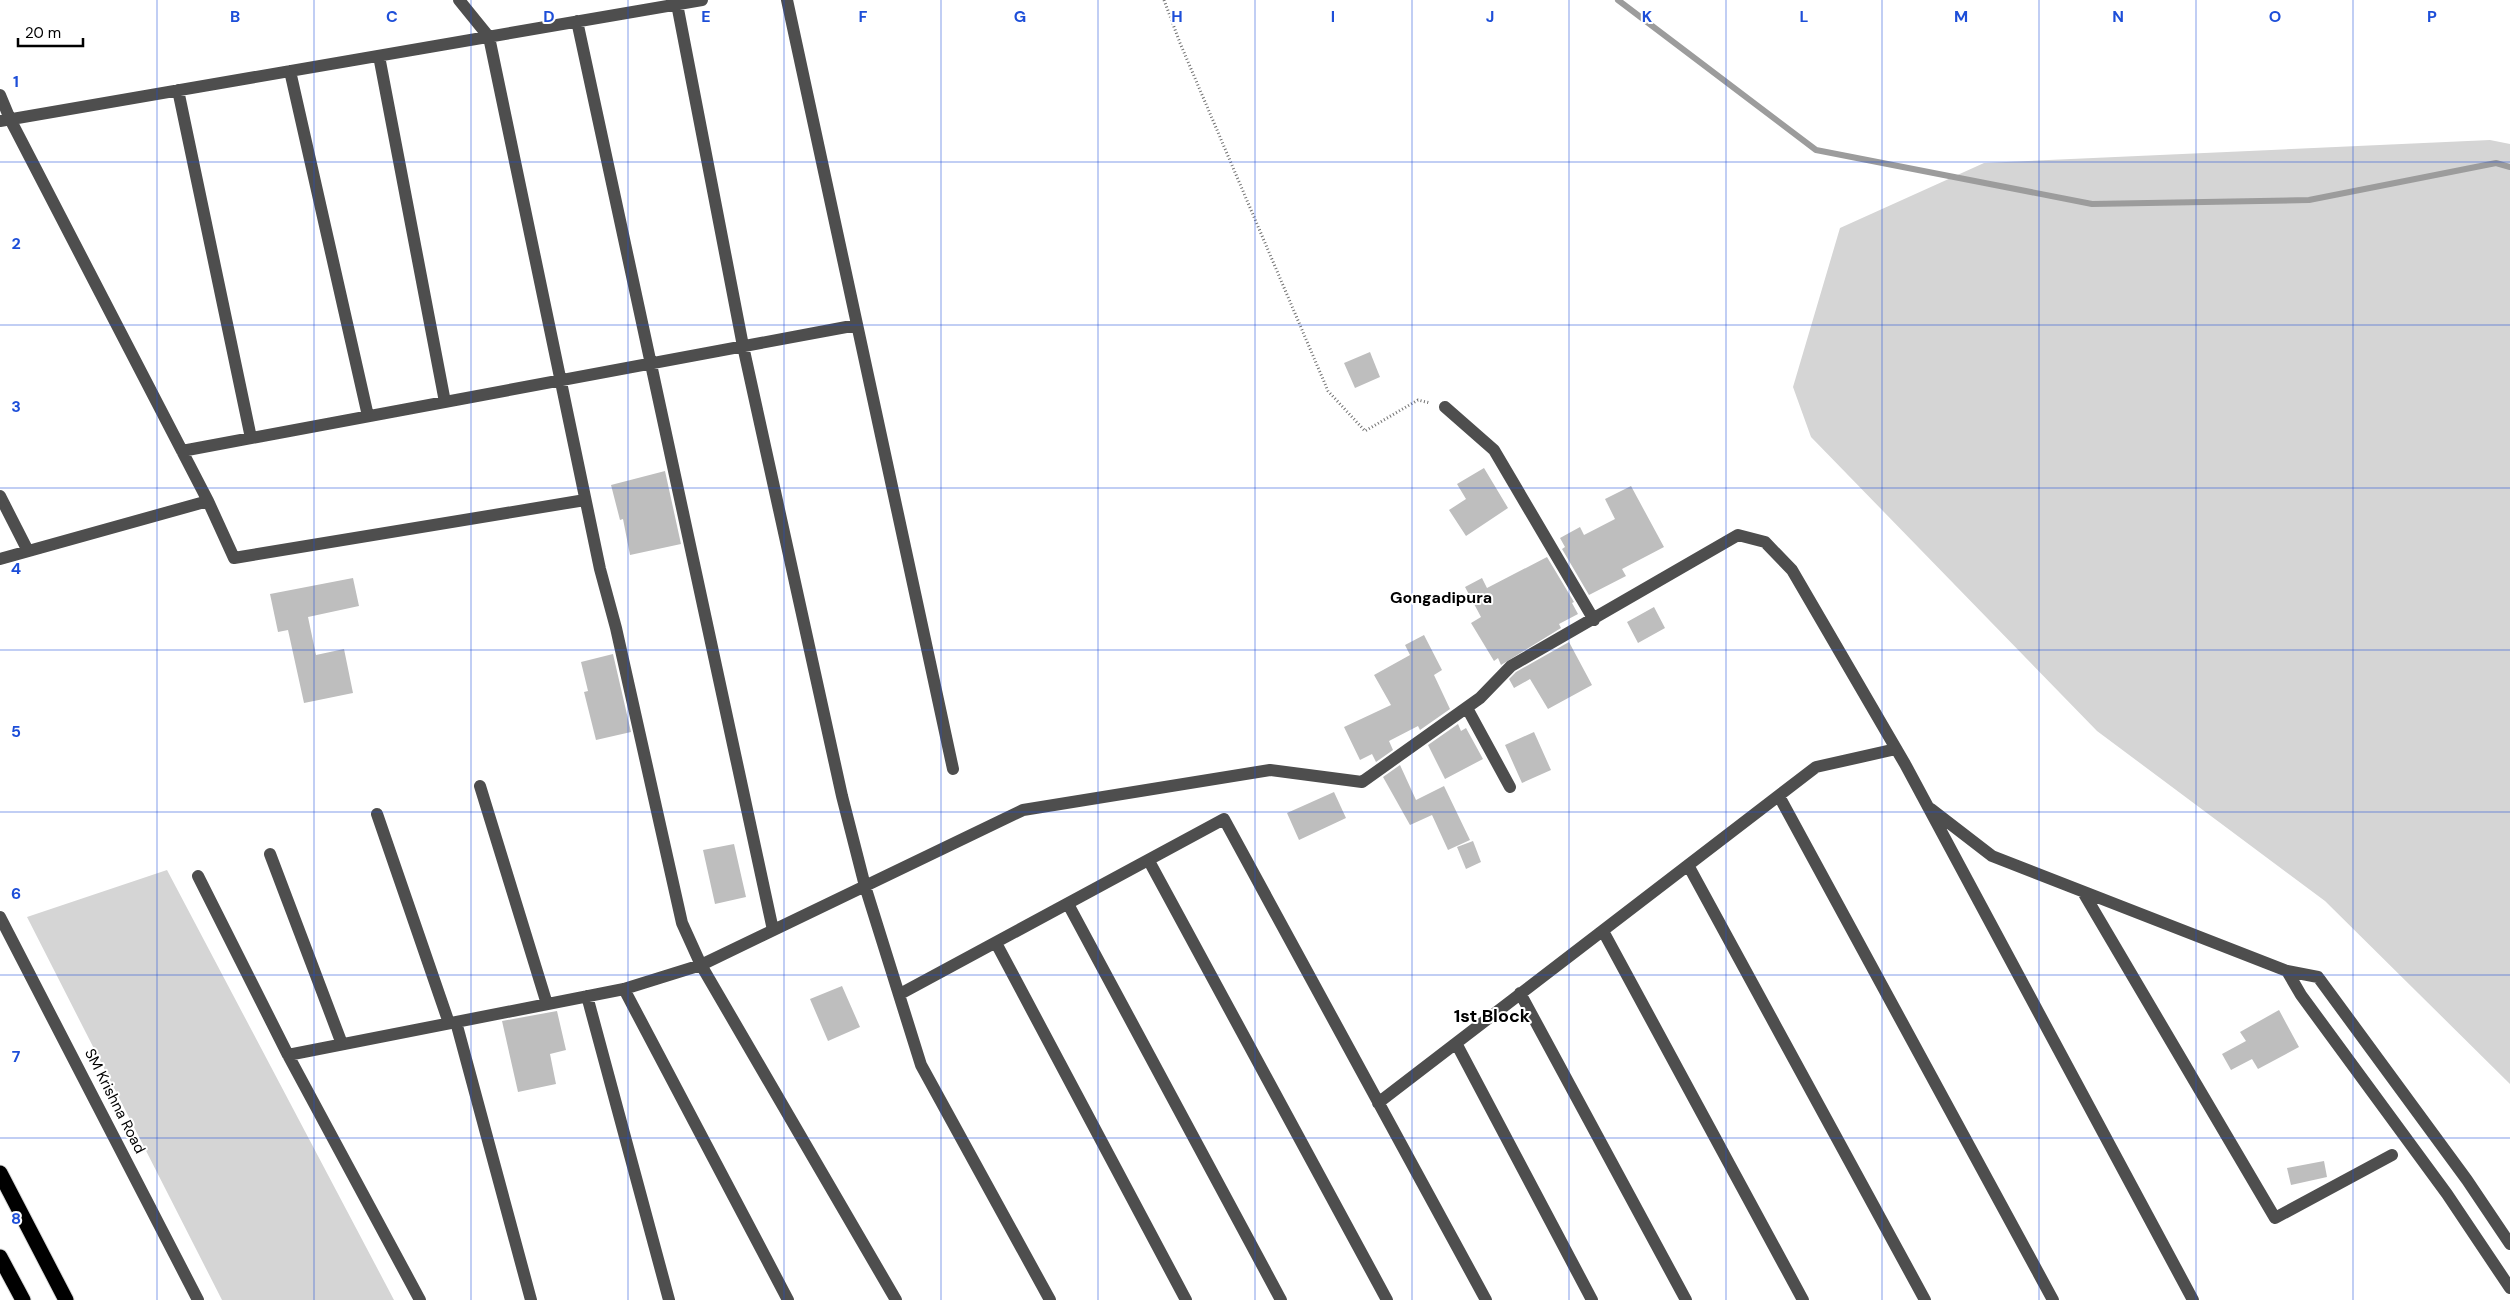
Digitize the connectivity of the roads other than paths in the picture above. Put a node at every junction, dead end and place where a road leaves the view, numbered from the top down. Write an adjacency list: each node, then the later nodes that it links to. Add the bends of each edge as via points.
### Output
1 (459, 0): 6 (street)
2 (702, 0): 4 (street)
3 (787, 0): 12 (street)
4 (677, 4): 5 (street); 13 (street)
5 (578, 21): 6 (street); 14 (street)
6 (489, 36): 7 (street); 15 (street)
7 (379, 56): 8 (street); 16 (street)
8 (290, 71): 9 (street); 18 (street)
9 (178, 90): 11 (street); 19 (street)
10 (0, 95): 11 (street)
11 (5, 120): 20 (street)
12 (857, 324): 13 (street); 29 (street)
13 (743, 346): 14 (street); 39 (street, via 842,796)
14 (651, 363): 15 (street); 43 (street)
15 (560, 380): 16 (street); 23 (street)
16 (445, 402): 18 (street)
17 (1445, 407): 26 (street, via 1494,450)
18 (368, 416): 19 (street)
19 (251, 438): 20 (street)
20 (182, 451): 22 (street)
21 (0, 496): 24 (street)
22 (208, 500): 23 (street, via 234,558); 24 (street)
23 (585, 500): 46 (street, via 682,923)
24 (28, 551): 25 (street)
25 (0, 559)
26 (1594, 620): 27 (street, via 1511,666); 28 (street, via 1738,535 1765,542 1792,570)
27 (1467, 708): 31 (street); 39 (street, via 1362,782 1270,770 1023,810)
28 (1896, 749): 32 (street, via 1816,767); 33 (street)
29 (953, 769)
30 (480, 786): 52 (street)
31 (1510, 787)
32 (1779, 796): 37 (street); 80 (street)
33 (1927, 806): 40 (street, via 1992,856); 81 (street)
34 (377, 814): 53 (street)
35 (270, 854): 54 (street)
36 (1149, 861): 41 (street); 57 (street, via 1224,819); 74 (street)
37 (1688, 865): 44 (street); 79 (street)
38 (198, 876): 56 (street)
39 (865, 886): 43 (street); 50 (street)
40 (2083, 892): 47 (street); 58 (street, via 2275,1218)
41 (1068, 904): 45 (street); 73 (street)
42 (0, 917): 65 (street, SM Krishna Road)
43 (773, 930): 46 (street)
44 (1603, 931): 49 (street); 78 (street)
45 (996, 943): 50 (street); 72 (street)
46 (701, 965): 48 (street); 70 (street)
47 (2287, 971): 60 (street, via 2318,977); 62 (street, via 2301,995 2447,1194)
48 (624, 989): 51 (street); 69 (street)
49 (1520, 993): 55 (street); 77 (street)
50 (900, 994): 71 (street, via 921,1065)
51 (587, 996): 52 (street); 68 (street)
52 (547, 1004): 53 (street)
53 (452, 1022): 54 (street); 67 (street)
54 (342, 1044): 56 (street)
55 (1456, 1044): 57 (street); 76 (street)
56 (288, 1055): 66 (street)
57 (1378, 1103): 75 (street)
58 (2392, 1156)
59 (0, 1173): 64 (highway)
60 (2510, 1244)
61 (0, 1257): 63 (highway)
62 (2510, 1288)
63 (23, 1300)
64 (66, 1300)
65 (198, 1300)
66 (420, 1300)
67 (531, 1300)
68 (669, 1300)
69 (788, 1300)
70 (896, 1300)
71 (1050, 1300)
72 (1186, 1300)
73 (1281, 1300)
74 (1387, 1300)
75 (1486, 1300)
76 (1592, 1300)
77 (1686, 1300)
78 (1803, 1300)
79 (1924, 1300)
80 (2053, 1300)
81 (2193, 1300)

